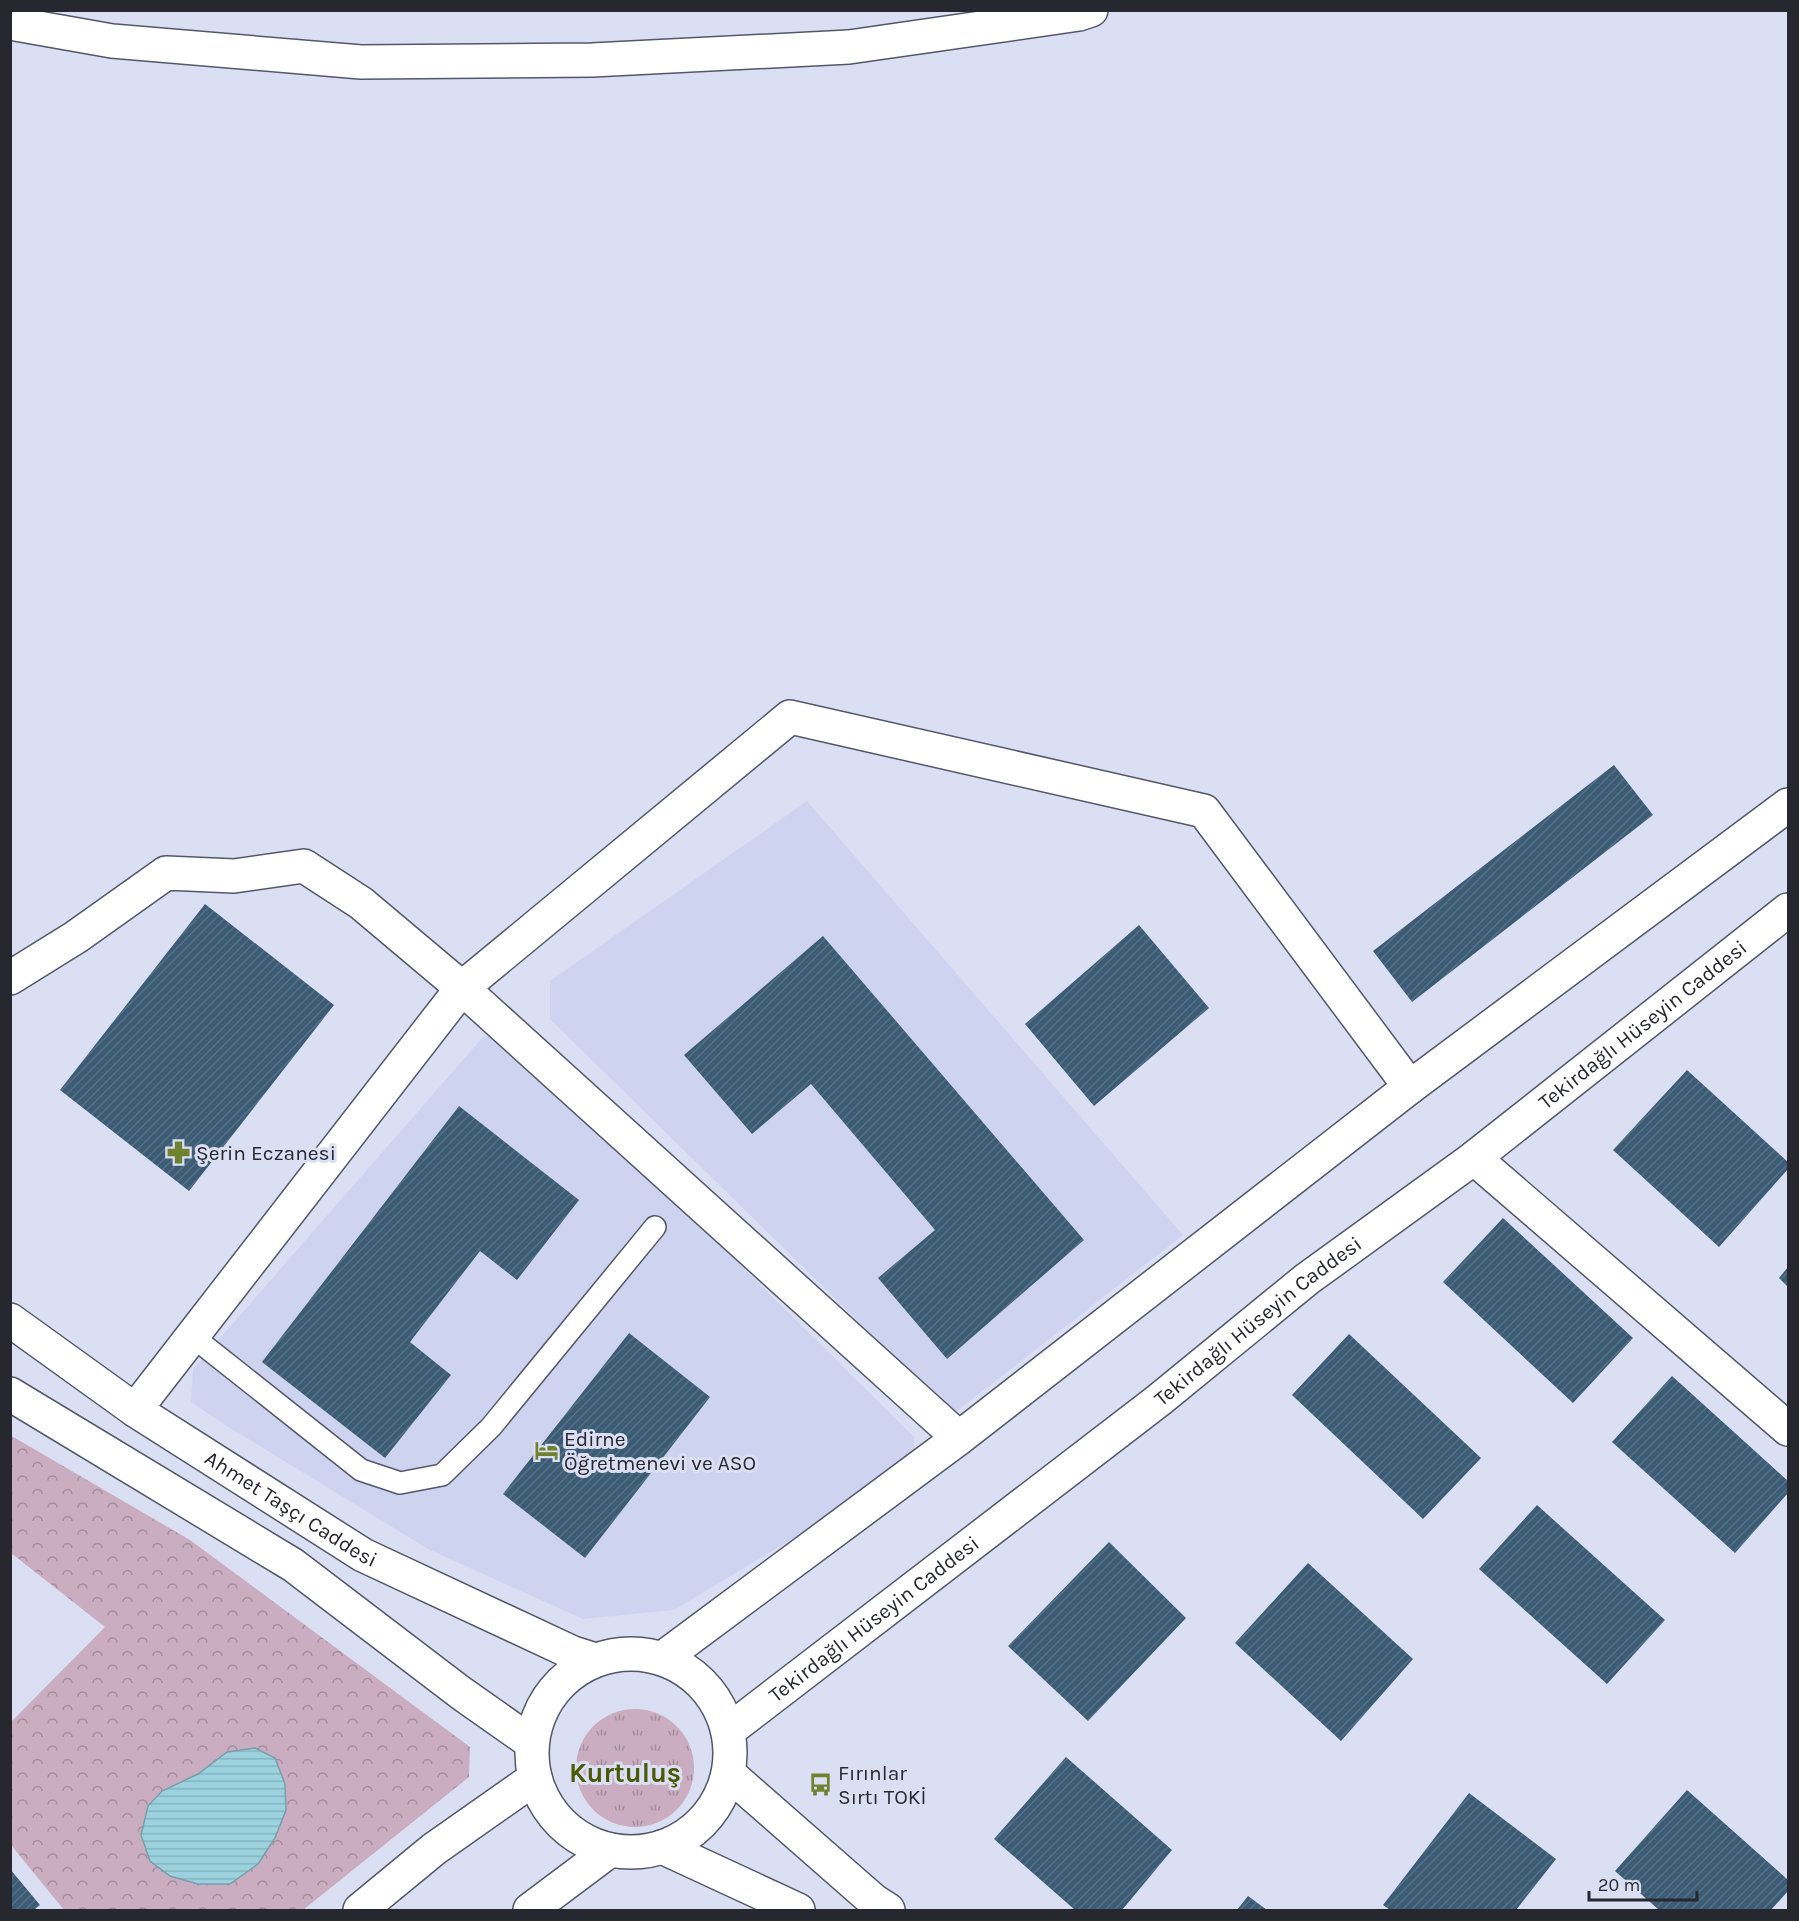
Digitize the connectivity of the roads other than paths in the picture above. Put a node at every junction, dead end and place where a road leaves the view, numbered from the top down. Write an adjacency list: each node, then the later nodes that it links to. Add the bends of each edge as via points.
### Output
1 (1092, 10): 2 (main road, via 849,48 546,60 361,62 112,41)
2 (10, 23)
3 (1788, 805): 7 (main road)
4 (1788, 910): 8 (main road, Tekirdağlı Hüseyin Caddesi)
5 (10, 978): 6 (main road, via 166,873 234,876 304,866 362,903)
6 (462, 988): 7 (main road, via 790,717 1204,811); 11 (main road); 15 (main road)
7 (1410, 1087): 15 (main road)
8 (1474, 1158): 14 (main road); 18 (main road, Tekirdağlı Hüseyin Caddesi, via 1307,1279 1160,1400)
9 (655, 1227): 11 (lane, via 491,1427 442,1475 400,1483 361,1470)
10 (10, 1320): 13 (main road, Ahmet Taşçı Caddesi)
11 (192, 1336): 13 (main road)
12 (10, 1394): 19 (main road, via 293,1565)
13 (135, 1410): 17 (main road, Ahmet Taşçı Caddesi, via 363,1555)
14 (1788, 1429)
15 (959, 1438): 16 (main road)
16 (663, 1658): 17 (main road, via 640,1653); 18 (main road, via 693,1674 716,1700)
17 (595, 1660): 19 (main road, via 571,1673 552,1692 539,1716)
18 (728, 1731): 20 (main road)
19 (532, 1743): 21 (main road)
20 (729, 1774): 22 (main road, via 716,1805 693,1831); 27 (main road)
21 (535, 1779): 23 (main road, via 546,1804 563,1825 585,1841); 24 (main road, via 434,1849)
22 (662, 1847): 23 (main road, via 637,1852); 26 (main road)
23 (610, 1850): 25 (main road)
24 (360, 1911)
25 (530, 1911)
26 (798, 1911)
27 (888, 1911)

